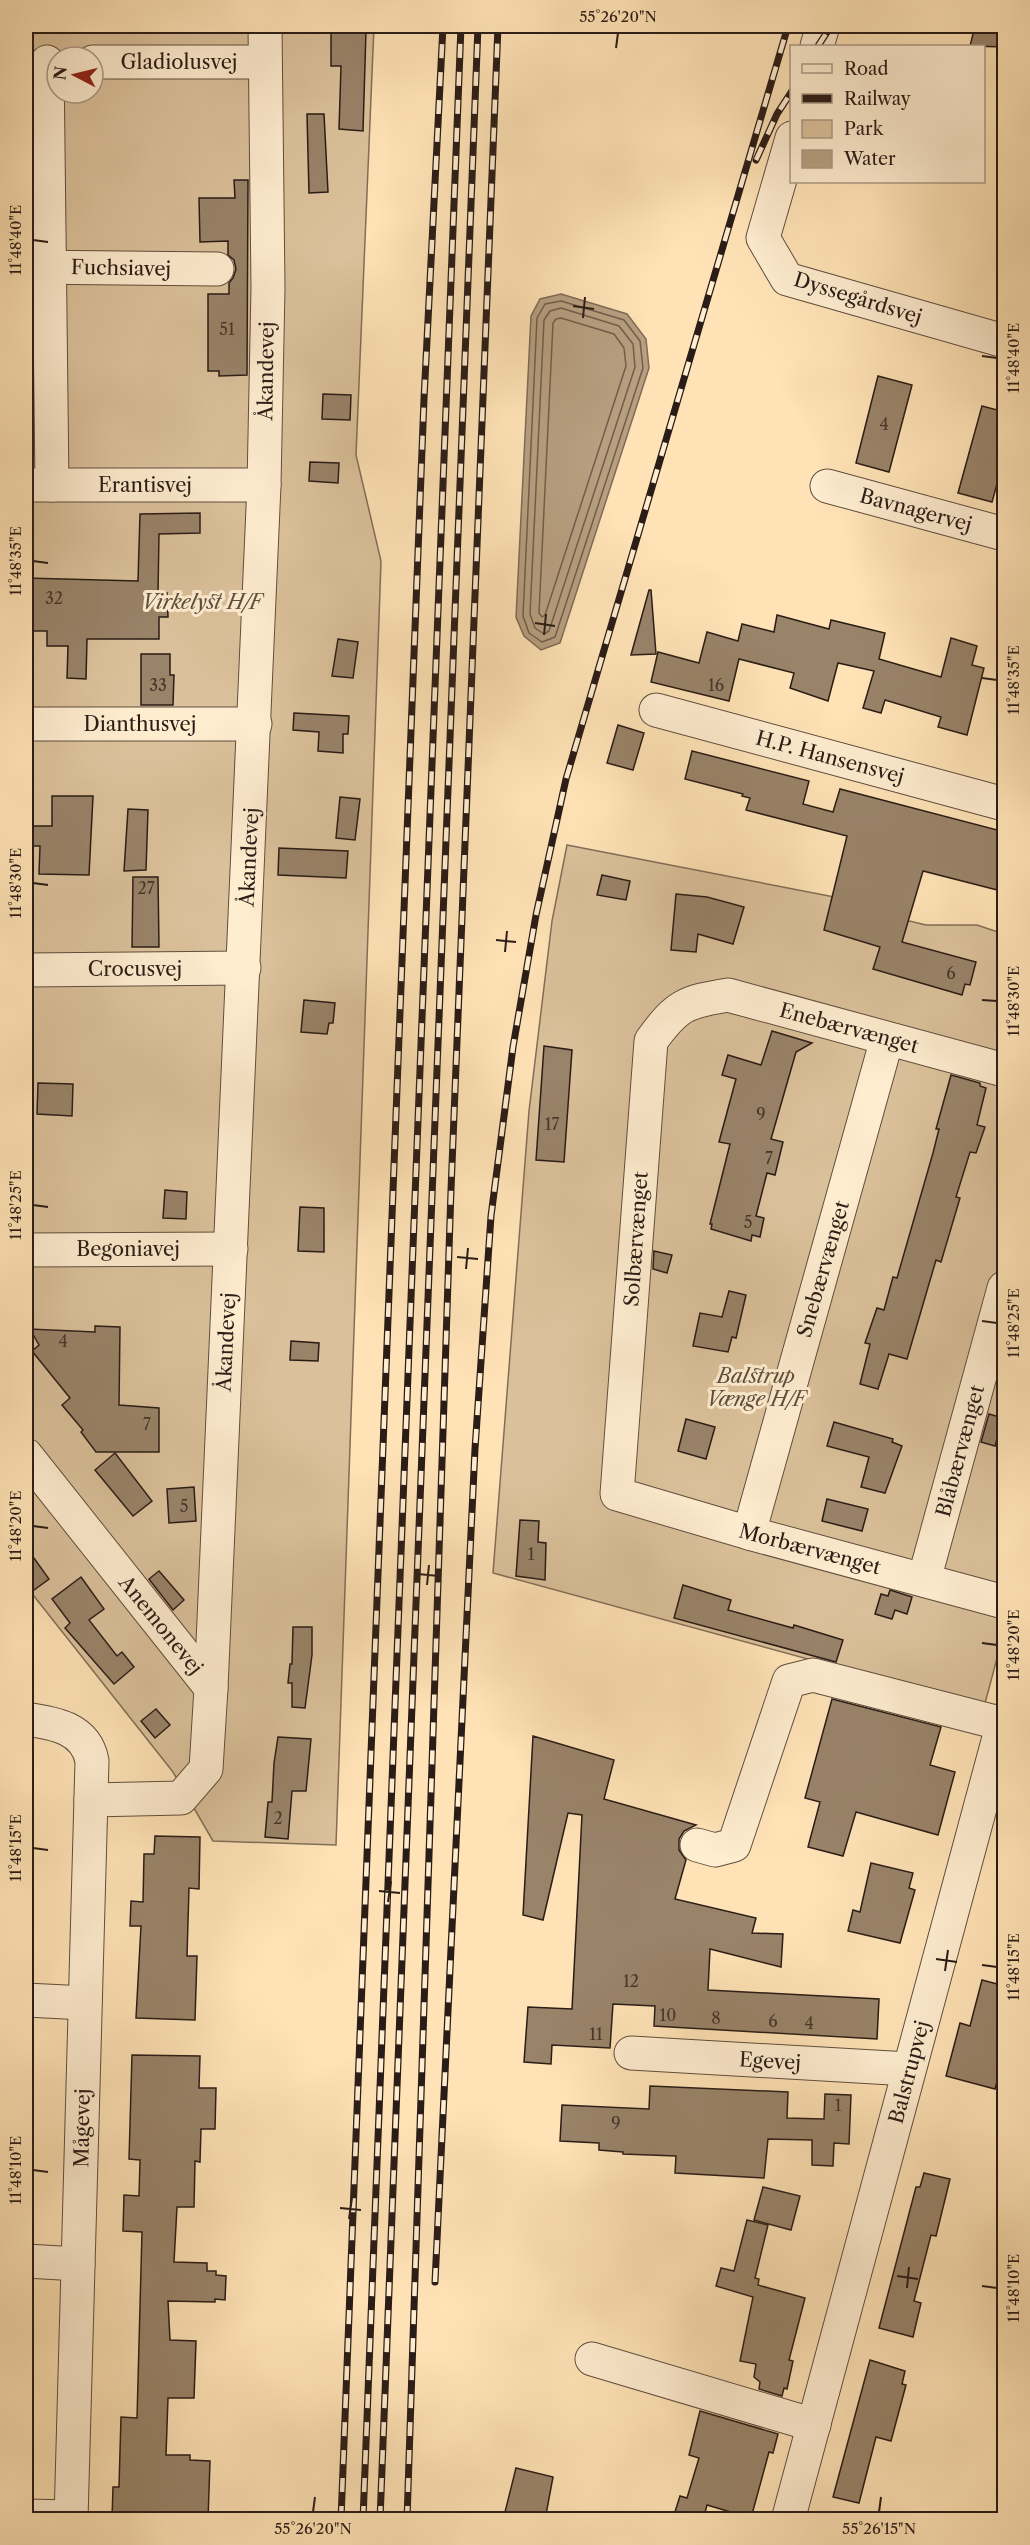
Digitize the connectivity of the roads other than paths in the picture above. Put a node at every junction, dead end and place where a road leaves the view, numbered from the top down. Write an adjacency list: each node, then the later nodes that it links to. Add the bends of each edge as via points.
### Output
1 (265, 26): 6 (street, Åkandevej)
2 (823, 26): 3 (street)
3 (817, 45)
4 (43, 62): 8 (street)
5 (105, 62): 6 (street, Gladiolusvej)
6 (265, 62): 12 (street, Åkandevej, via 268,288)
7 (790, 145): 10 (street, Dyssegårdsvej, via 763,238 787,279)
8 (37, 267): 9 (street, Fuchsiavej); 11 (street)
9 (217, 269)
10 (1005, 341)
11 (39, 485): 12 (street, Erantisvej)
12 (264, 485): 17 (street, Åkandevej)
13 (828, 486): 14 (street, Bavnagervej)
14 (1005, 534)
15 (656, 710): 18 (street, H.P. Hansensvej)
16 (26, 724): 17 (street, Dianthusvej)
17 (255, 724): 19 (street, Åkandevej)
18 (1005, 804)
19 (244, 968): 20 (street, Crocusvej); 24 (street, Åkandevej)
20 (26, 970)
21 (692, 1001): 22 (street, Enebærvænget, via 728,995); 28 (street, Solbærvænget, via 667,1019 651,1041)
22 (887, 1039): 23 (street, Enebærvænget); 29 (street, Snebærvænget)
23 (1005, 1070)
24 (231, 1249): 25 (street, Begoniavej); 32 (street, Åkandevej)
25 (26, 1250)
26 (1005, 1288): 30 (street, Blåbærvænget)
27 (26, 1455): 32 (street, Anemonevej)
28 (617, 1494): 29 (street, Morbærvænget)
29 (749, 1533): 30 (street, Morbærvænget)
30 (924, 1580): 31 (street, Morbærvænget)
31 (1005, 1602)
32 (211, 1688): 35 (street, Anemonevej, via 206,1769 181,1798)
33 (26, 1719): 35 (street, Mågevej, via 54,1723 83,1738 92,1761)
34 (1004, 1722): 36 (street, via 813,1675 789,1681 734,1845 715,1850); 40 (street, Balstrupvej)
35 (91, 1800): 38 (street, Mågevej)
36 (697, 1845)
37 (26, 2000): 38 (street)
38 (86, 2003): 42 (street, Mågevej)
39 (631, 2053): 40 (street, Egevej)
40 (909, 2069): 44 (street, Balstrupvej)
41 (26, 2261): 42 (street)
42 (78, 2264): 46 (street, Mågevej)
43 (592, 2359): 44 (street)
44 (814, 2424): 47 (street, Balstrupvej)
45 (26, 2516): 46 (street)
46 (71, 2518)
47 (788, 2520)

